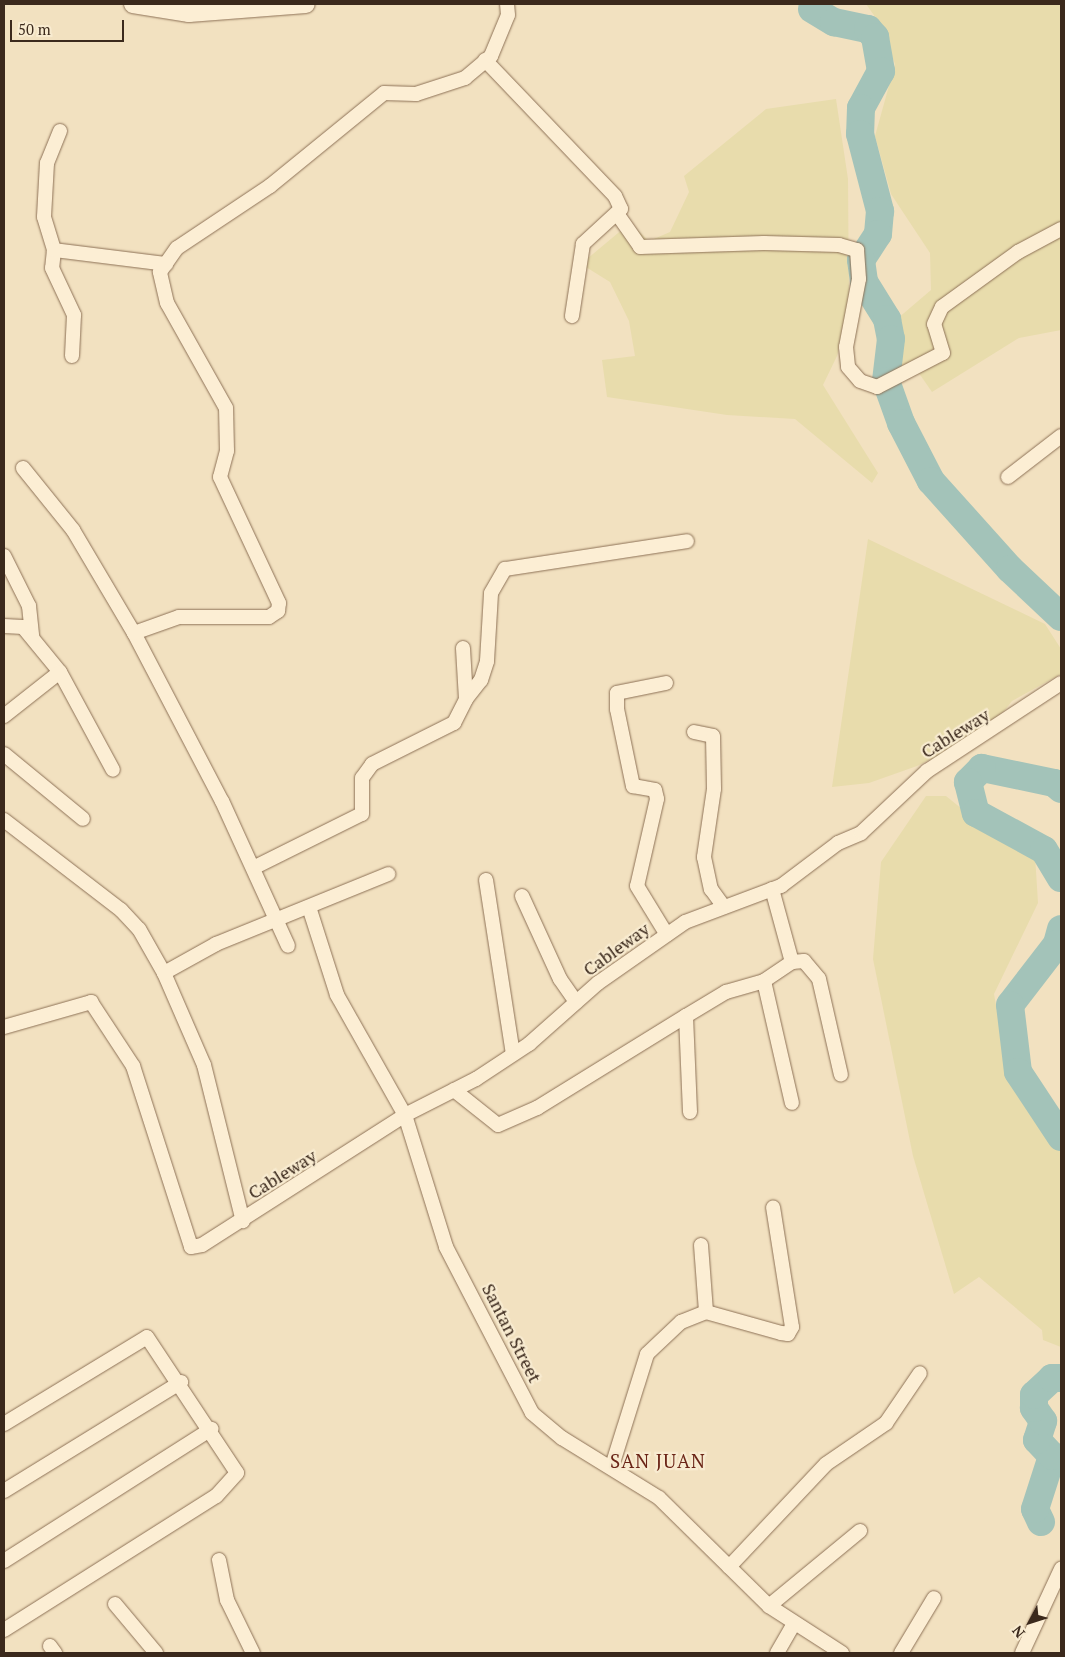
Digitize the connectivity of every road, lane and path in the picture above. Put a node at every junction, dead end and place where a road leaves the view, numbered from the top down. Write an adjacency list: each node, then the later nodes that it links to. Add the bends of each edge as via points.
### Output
1 (133, 4): 4 (street)
2 (306, 4): 4 (street)
3 (508, 4): 5 (street, via 508,15)
4 (199, 8)
5 (485, 60): 7 (street, via 615,196 621,209); 10 (street, via 465,78 416,94 384,92 270,186 177,248)
6 (60, 131): 9 (street, via 43,190 44,217)
7 (618, 216): 8 (street, via 640,247 764,243 839,245 858,250 859,279 846,347 848,367 860,381 877,387 943,353 934,324 942,307 1018,252); 11 (street, via 583,244)
8 (1061, 229)
9 (54, 250): 10 (street); 12 (street, via 52,268 74,315)
10 (166, 264): 19 (street, via 160,272 167,303 226,408 227,451 220,477 279,603 278,611 269,617 179,617)
11 (572, 316)
12 (72, 356)
13 (1061, 436): 15 (street)
14 (22, 468): 19 (street, via 72,530)
15 (1008, 477)
16 (687, 541): 25 (street, via 504,569 491,593 487,661 481,680)
17 (4, 556): 20 (street, via 29,606)
18 (4, 626): 20 (street, via 23,627)
19 (134, 633): 32 (street)
20 (32, 637): 22 (street)
21 (463, 648): 25 (street)
22 (60, 672): 26 (street); 29 (street)
23 (666, 683): 40 (street, via 617,693 617,709 633,786 655,790 657,799 648,824 637,886)
24 (1061, 683): 35 (street, Cableway, via 928,771 861,833 838,843)
25 (466, 699): 32 (street, via 454,723 372,764 362,778 362,814)
26 (4, 716)
27 (694, 732): 38 (street, via 714,736 714,789 704,857 711,889)
28 (7, 763): 30 (street)
29 (113, 770)
30 (83, 819)
31 (4, 820): 43 (street, via 122,910 139,929)
32 (255, 867): 39 (street)
33 (388, 874): 37 (street)
34 (486, 880): 48 (street)
35 (772, 889): 38 (street, Cableway); 42 (street)
36 (522, 896): 45 (street, via 560,979)
37 (309, 907): 39 (street); 53 (street, Santan Street, via 338,995)
38 (724, 907): 40 (street, Cableway, via 684,922)
39 (278, 919): 41 (street); 43 (street, via 216,944)
40 (667, 934): 45 (street, Cableway)
41 (288, 946)
42 (792, 962): 44 (street); 49 (street, via 813,967 819,979)
43 (164, 973): 55 (street, via 204,1065)
44 (764, 981): 46 (street, via 726,992); 51 (street)
45 (576, 1002): 48 (street, Cableway)
46 (686, 1016): 50 (street, via 537,1108 498,1125); 52 (street)
47 (4, 1027): 55 (street, Cableway, via 91,1002 132,1066 191,1247 212,1241)
48 (513, 1054): 50 (street, Cableway)
49 (841, 1075)
50 (454, 1090): 53 (street, Cableway)
51 (792, 1103)
52 (690, 1112)
53 (405, 1115): 55 (street, Cableway); 62 (street, Santan Street, via 446,1247 532,1413 562,1438)
54 (773, 1207): 57 (street, via 792,1327 788,1334)
55 (243, 1221)
56 (701, 1245): 57 (street)
57 (706, 1312): 62 (street, via 681,1322 647,1354)
58 (920, 1373): 67 (street, via 886,1423 826,1464)
59 (181, 1382): 60 (street, via 152,1341 142,1337); 61 (street); 63 (street)
60 (4, 1424)
61 (211, 1429): 66 (street); 73 (street, via 237,1472 228,1487)
62 (612, 1466): 67 (street, Santan Street, via 659,1498)
63 (4, 1491)
64 (860, 1531): 71 (street)
65 (219, 1560): 75 (street, via 227,1600)
66 (4, 1561)
67 (729, 1567): 71 (street, Santan Street)
68 (1061, 1569): 79 (street)
69 (934, 1598): 78 (street)
70 (115, 1604): 74 (street)
71 (769, 1606): 72 (street, Santan Street)
72 (794, 1624): 76 (street); 77 (street, Santan Street)
73 (4, 1630)
74 (156, 1653)
75 (253, 1653)
76 (776, 1653)
77 (842, 1653)
78 (902, 1653)
79 (1022, 1653)

